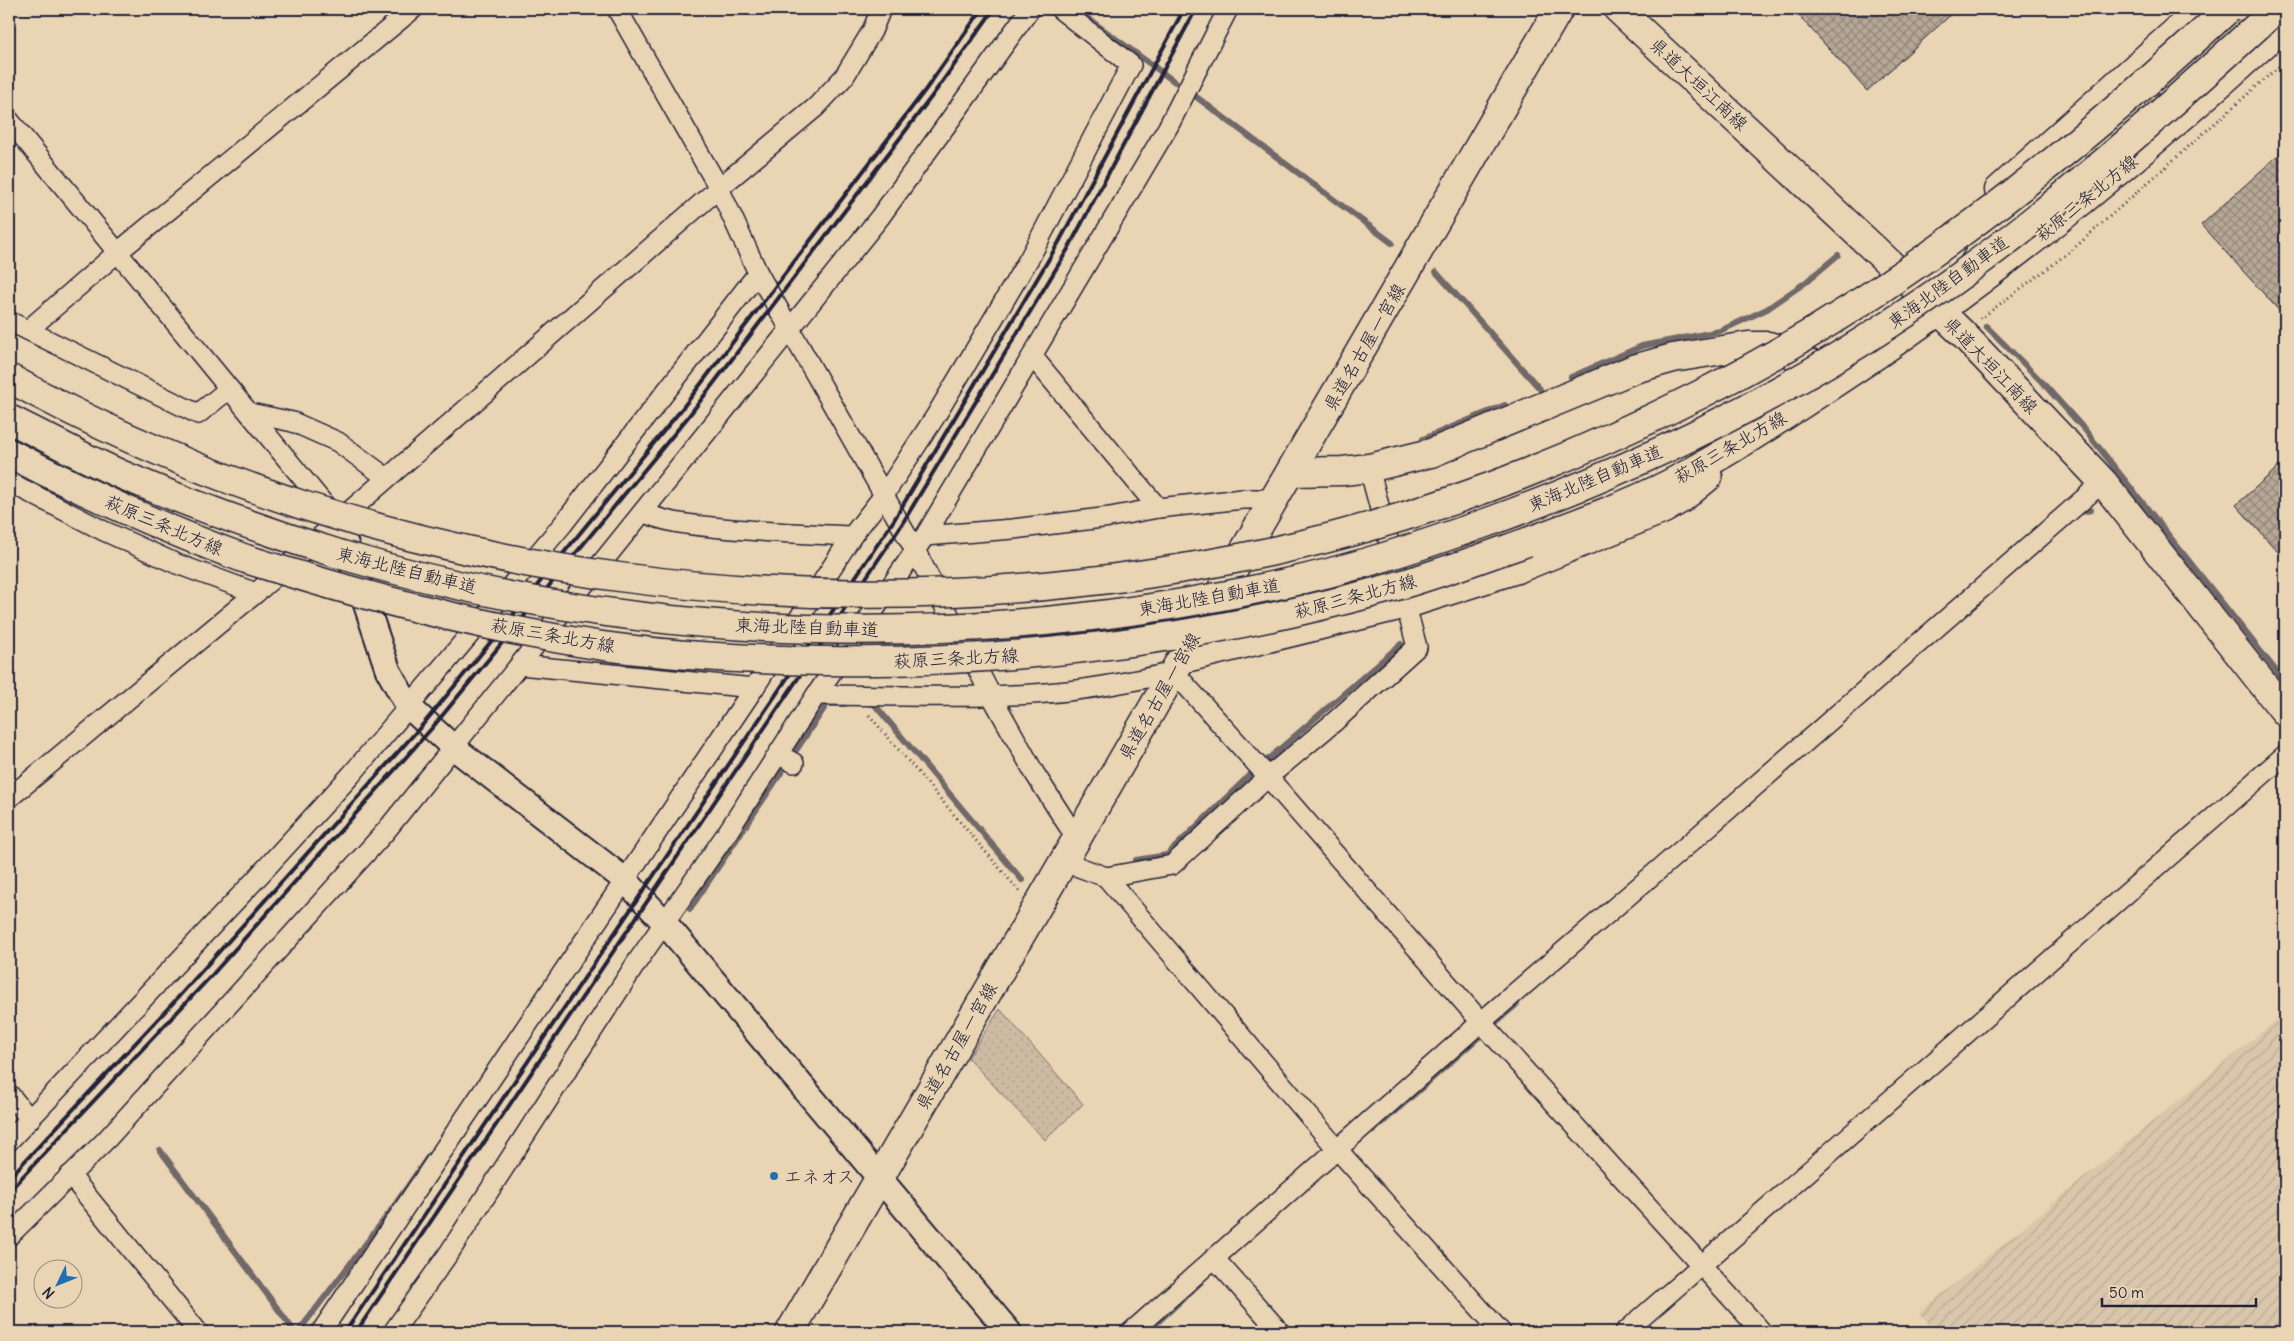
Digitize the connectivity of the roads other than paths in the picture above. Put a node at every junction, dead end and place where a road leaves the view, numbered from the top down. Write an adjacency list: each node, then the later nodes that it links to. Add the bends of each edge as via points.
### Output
1 (413, 9): 15 (street)
2 (617, 9): 14 (street)
3 (881, 9): 14 (street, via 872,31 844,77 816,107)
4 (1030, 9): 19 (street, via 880,216)
5 (1060, 9): 34 (street, via 1131,65 1030,257 935,418)
6 (1228, 9): 21 (street, via 1168,127)
7 (1560, 9): 30 (main road, 県道名古屋一宮線)
8 (1618, 9): 17 (main road, 県道大垣江南線)
9 (2201, 9): 17 (main road, 萩原三条北方線, via 1973,215 1946,250)
10 (2228, 9): 22 (main road, 東海北陸自動車道, bridge, via 2115,110 1954,238 1867,299 1702,394 1537,468 1448,502 1273,551 1174,571 1082,583 902,595 788,593 571,571 351,521 243,484 133,440)
11 (2276, 9): 26 (main road, 東海北陸自動車道, bridge, via 2138,133 1976,265 1889,325 1721,422 1639,462 1460,532 1373,561 1182,604 1002,625 897,630 777,629 660,618 552,603 427,577 341,554 247,523 117,472)
12 (2285, 25): 17 (main road, 萩原三条北方線, via 2104,185)
13 (9, 120): 15 (street)
14 (719, 188): 16 (street); 31 (street)
15 (118, 252): 20 (street); 24 (street)
16 (758, 273): 19 (street); 48 (street, via 563,524)
17 (1930, 302): 23 (main road, 萩原三条北方線, via 1902,325 1876,357); 33 (main road, 県道大垣江南線)
18 (9, 321): 20 (street)
19 (790, 329): 34 (street); 37 (street)
20 (28, 330): 24 (street, via 198,414)
21 (1033, 357): 36 (street); 40 (street)
22 (9, 378)
23 (1840, 380): 27 (main road, 萩原三条北方線); 29 (main road, via 1788,352 1769,346 1748,346 1673,358 1634,369 1439,450)
24 (229, 388): 25 (street)
25 (250, 414): 31 (street, via 293,422 338,442); 38 (street)
26 (9, 419)
27 (1752, 436): 28 (main road, 萩原三条北方線, bridge, via 1667,485 1527,542 1390,588 1270,618 1112,646 953,660 876,662 697,656 603,646 407,605 311,580 208,545 132,513); 42 (main road, via 1699,486 1664,509 1517,569)
28 (9, 453)
29 (1369, 468): 30 (main road); 42 (street)
30 (1291, 472): 35 (main road, 県道名古屋一宮線)
31 (387, 478): 38 (street)
32 (9, 482): 41 (street, via 177,564)
33 (2102, 482): 49 (main road, 県道大垣江南線); 58 (street)
34 (884, 496): 39 (street); 40 (street)
35 (1275, 500): 36 (street, via 1243,499); 44 (main road, 県道名古屋一宮線)
36 (1158, 508): 40 (street, via 1101,519)
37 (643, 512): 39 (street, via 660,520 706,526); 43 (street)
38 (338, 521): 41 (street); 48 (street, via 388,670)
39 (852, 536): 45 (street)
40 (920, 543): 46 (street); 47 (street)
41 (256, 593): 53 (street)
42 (1407, 604): 44 (main road); 52 (street, via 1417,647)
43 (520, 665): 45 (street); 50 (street)
44 (1178, 666): 47 (street, via 1131,682 1069,691); 52 (street); 54 (main road, 県道名古屋一宮線)
45 (754, 688): 56 (street)
46 (816, 695): 47 (street); 57 (street, via 786,758 735,838)
47 (991, 695): 54 (street, via 1035,774)
48 (408, 706): 50 (street); 60 (street, via 351,775 256,879)
49 (2285, 712)
50 (453, 748): 56 (street); 63 (street, via 385,832 107,1139)
51 (2285, 755): 67 (street)
52 (1268, 776): 55 (street, via 1172,865); 58 (street)
53 (9, 798)
54 (1070, 850): 55 (street); 64 (main road, 県道名古屋一宮線)
55 (1106, 877): 62 (street)
56 (625, 880): 57 (street); 69 (street)
57 (664, 922): 64 (street); 70 (street, via 449,1254)
58 (1481, 1022): 62 (street); 67 (street)
59 (9, 1094): 60 (street)
60 (30, 1119): 61 (street)
61 (9, 1141)
62 (1337, 1150): 66 (street); 75 (street)
63 (70, 1175): 65 (street); 68 (street)
64 (879, 1177): 71 (main road, 県道名古屋一宮線); 72 (street)
65 (9, 1236)
66 (1214, 1258): 73 (street); 74 (street)
67 (1702, 1264): 76 (street); 77 (street)
68 (198, 1332)
69 (321, 1332)
70 (393, 1332)
71 (790, 1332)
72 (1009, 1332)
73 (1131, 1332)
74 (1280, 1332)
75 (1501, 1332)
76 (1625, 1332)
77 (1762, 1332)

